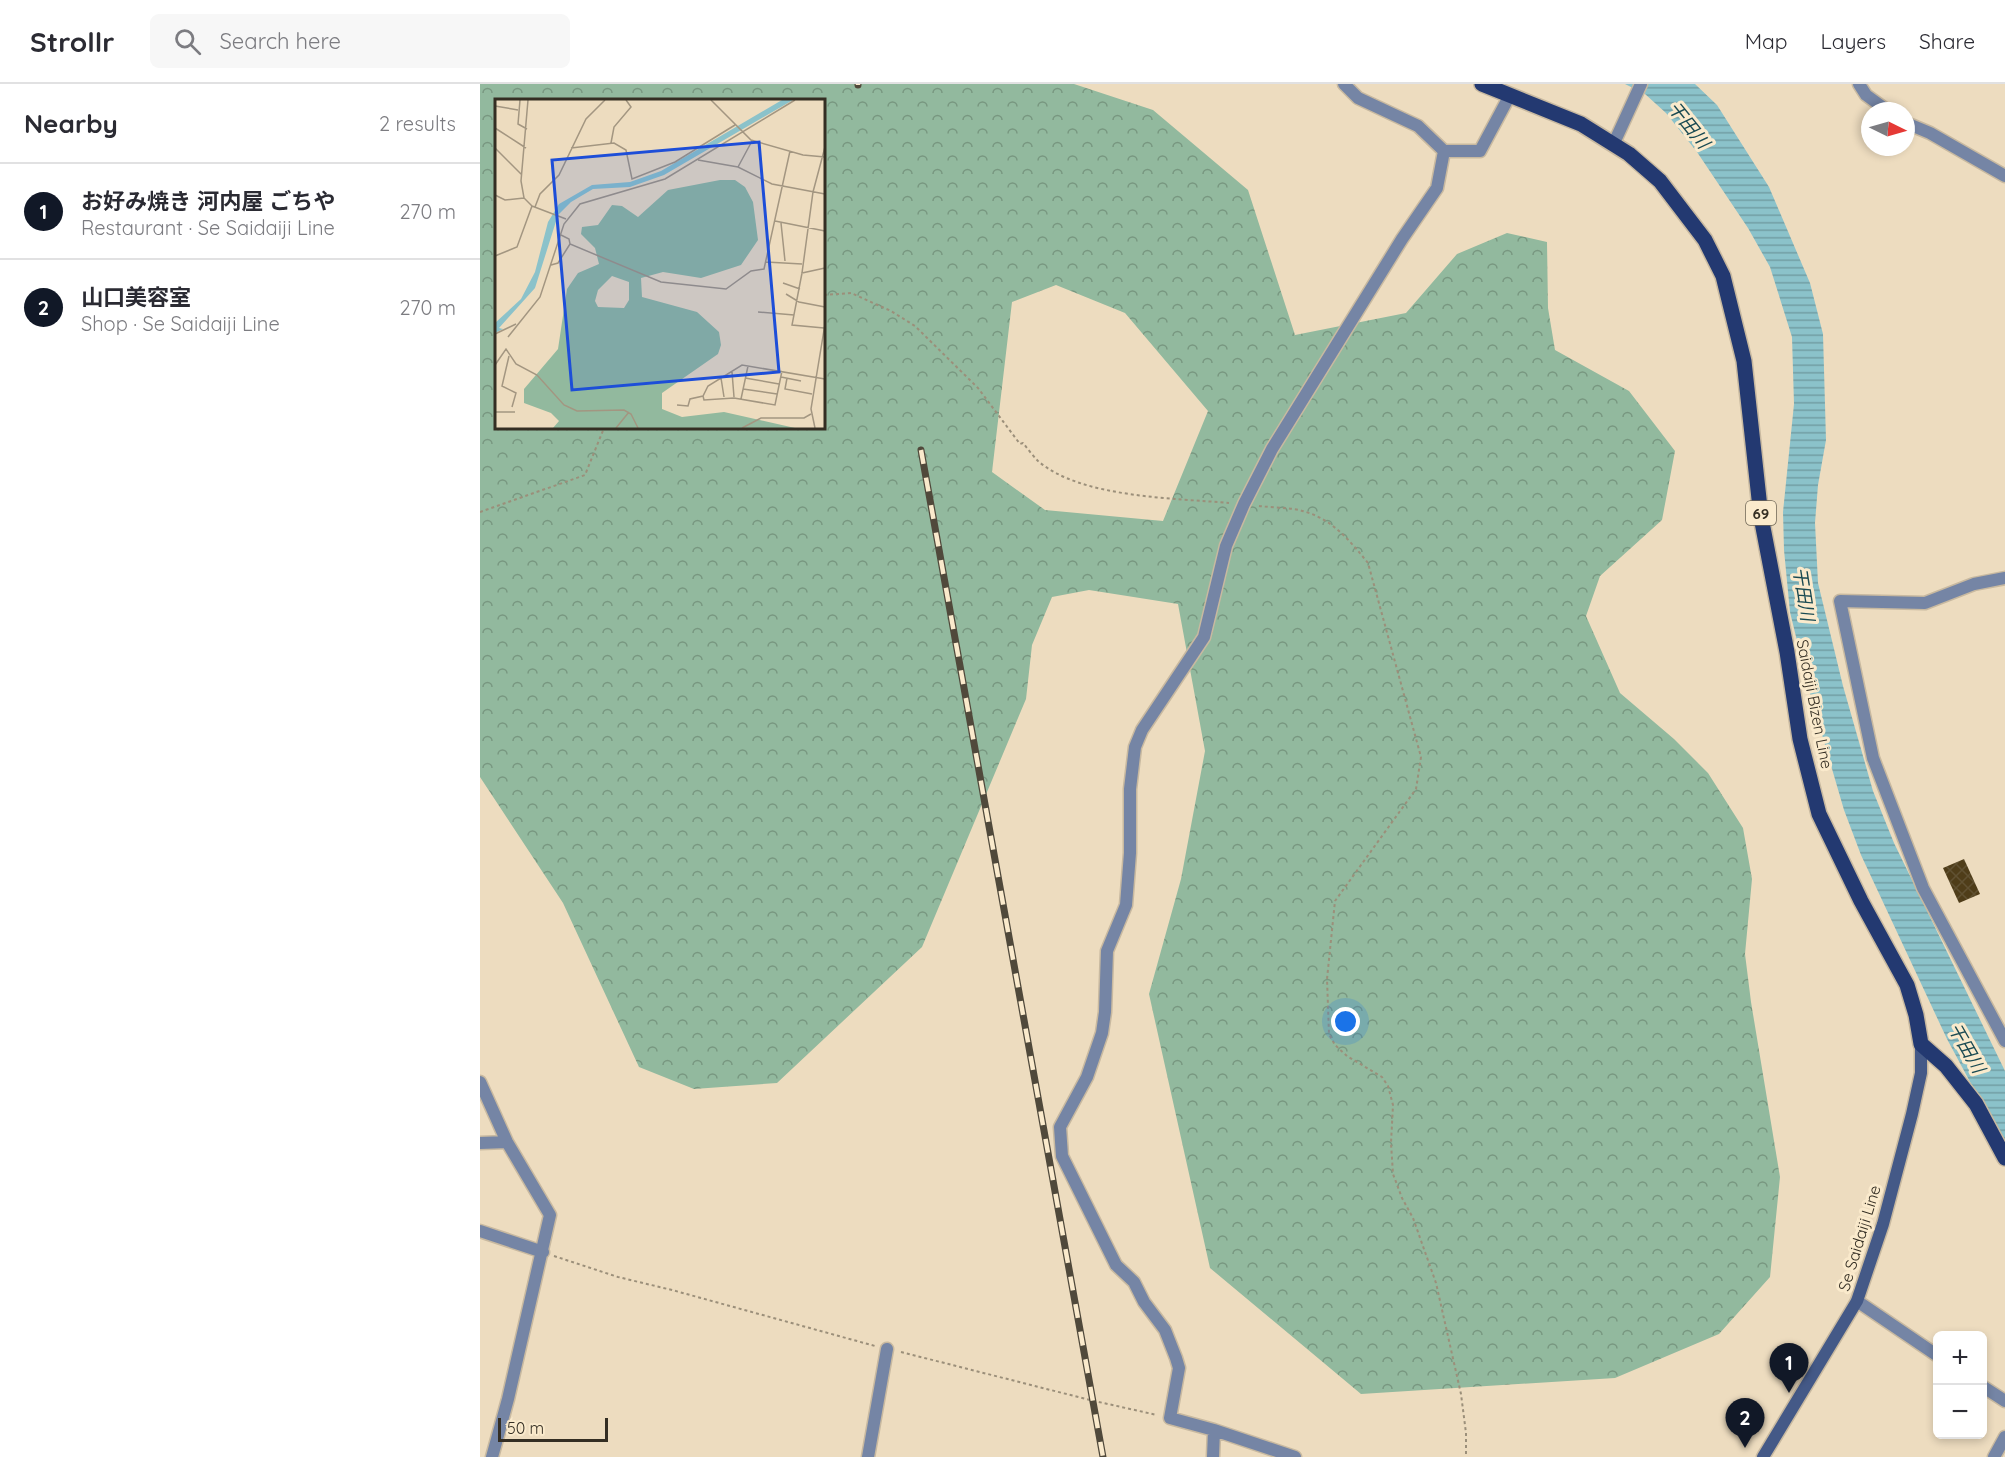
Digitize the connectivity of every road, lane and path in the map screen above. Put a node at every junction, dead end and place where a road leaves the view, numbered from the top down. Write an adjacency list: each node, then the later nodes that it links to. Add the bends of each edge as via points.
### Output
1 (1344, 84): 9 (street, via 1359,98 1418,126)
2 (1482, 84): 5 (main road, Saidaiji Bizen Line / 69)
3 (1641, 84): 8 (street)
4 (1859, 84): 6 (street)
5 (1510, 95): 8 (main road, Saidaiji Bizen Line / 69, via 1581,124); 9 (street, via 1480,152)
6 (1876, 102)
7 (1915, 127): 10 (street)
8 (1614, 144): 17 (main road, Saidaiji Bizen Line / 69, via 1660,181 1705,240 1723,276 1744,361 1761,517 1800,740 1819,814 1907,985)
9 (1444, 151): 13 (street, via 1437,188 1272,449)
10 (2005, 176)
11 (825, 295): 13 (path, via 851,293 915,326 978,388 1020,444 1064,477 1124,493)
12 (604, 429): 14 (path, via 585,475)
13 (1244, 504): 29 (street, via 1226,546 1204,637 1142,730 1135,747 1126,905 1107,951 1102,1034 1087,1077 1060,1127 1062,1156 1116,1266 1134,1282 1165,1330 1176,1358 1179,1368); 36 (path, via 1306,512 1332,525 1368,563 1421,757 1416,789 1335,901 1328,979 1329,1034 1335,1046 1382,1077 1388,1086 1393,1105 1393,1174 1436,1283 1461,1394)
14 (480, 512)
15 (2005, 578): 16 (street, via 1974,584 1925,603 1840,601 1873,758 1923,888)
16 (2005, 1041)
17 (1921, 1044): 21 (main road, via 1946,1066 1976,1104); 24 (main road, Se Saidaiji Line, via 1921,1073 1912,1114 1883,1224)
18 (480, 1082): 19 (street)
19 (507, 1142): 20 (street); 23 (street, via 550,1215)
20 (480, 1143)
21 (2005, 1158)
22 (480, 1231): 23 (street)
23 (543, 1252): 25 (path, via 618,1277); 32 (street)
24 (1857, 1301): 26 (street); 37 (main road, Se Saidaiji Line)
25 (887, 1349): 29 (path); 33 (street)
26 (1933, 1353)
27 (1987, 1389): 28 (street)
28 (2005, 1401)
29 (1170, 1418): 30 (street)
30 (1214, 1430): 34 (street); 35 (street)
31 (2005, 1437): 38 (street)
32 (492, 1457)
33 (868, 1457)
34 (1213, 1457)
35 (1294, 1457)
36 (1466, 1457)
37 (1763, 1457)
38 (1994, 1457)

